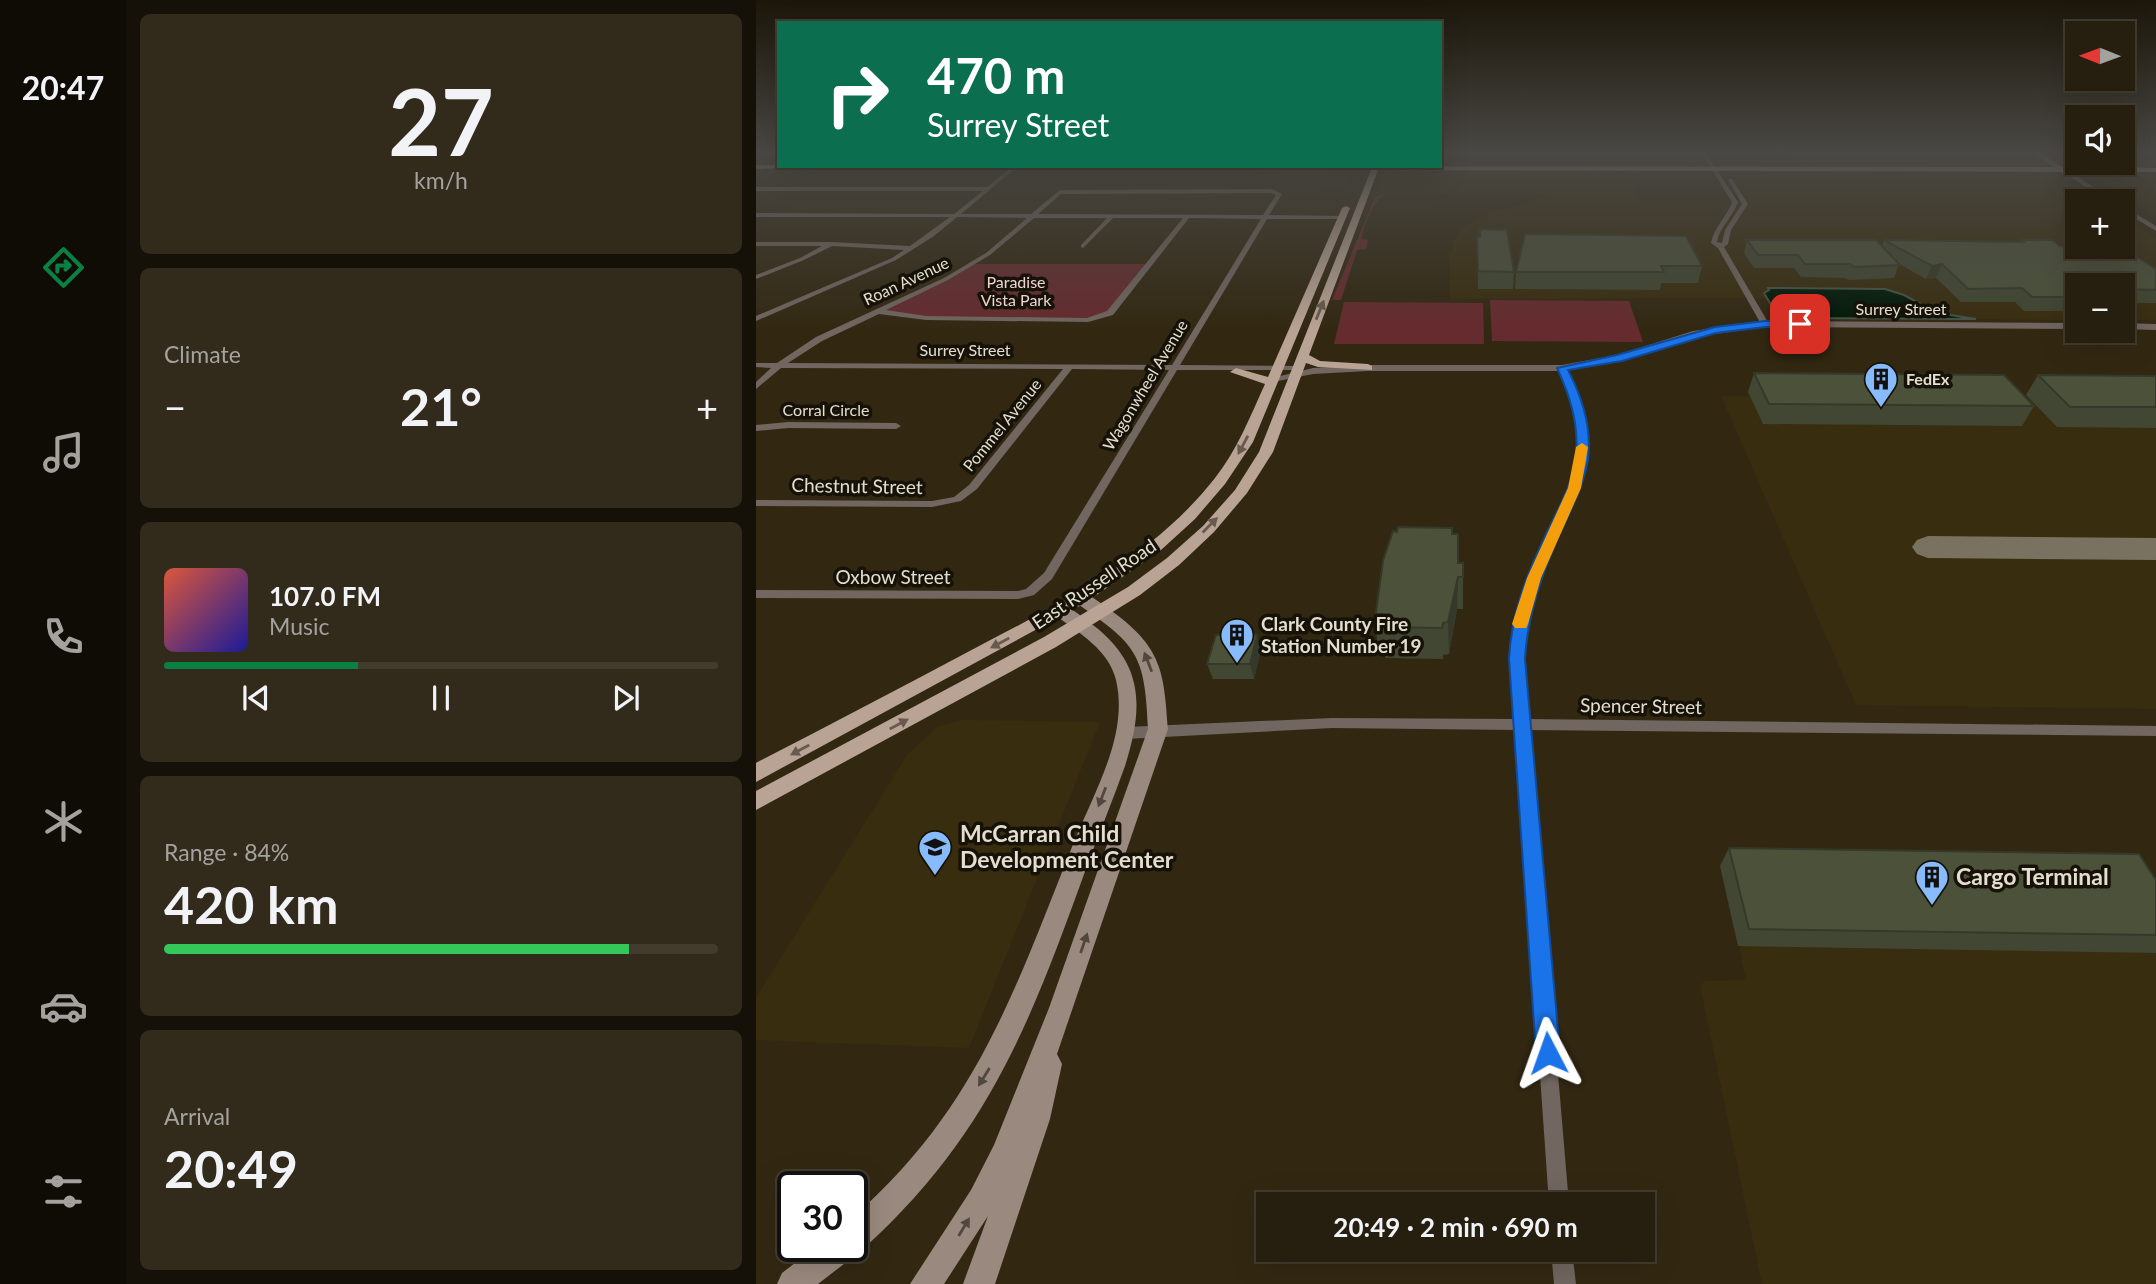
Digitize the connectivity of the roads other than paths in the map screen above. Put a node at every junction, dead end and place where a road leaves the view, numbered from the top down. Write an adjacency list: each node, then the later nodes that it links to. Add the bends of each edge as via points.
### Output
1 (961, 212): 9 (street)
2 (1038, 212): 10 (street, Roan Avenue)
3 (1268, 212): 14 (street, Wagonwheel Avenue)
4 (1345, 212): 15 (main road, East Russell Road)
5 (1358, 212): 20 (main road, East Russell Road)
6 (1731, 212): 22 (street, via 1714,234 1714,243)
7 (1740, 212): 22 (street)
8 (756, 215): 9 (street)
9 (956, 216): 10 (street); 23 (street)
10 (1033, 216): 11 (street); 25 (street, Roan Avenue, via 962,270)
11 (1112, 216): 12 (street); 21 (street)
12 (1188, 216): 14 (street); 25 (street, via 1102,318 942,319)
13 (2135, 216): 16 (street)
14 (1265, 217): 15 (street); 34 (street, Wagonwheel Avenue)
15 (1343, 217): 19 (main road, East Russell Road)
16 (2156, 229)
17 (756, 244): 18 (street)
18 (831, 244): 23 (street); 24 (street)
19 (1331, 245): 20 (main road); 42 (main road, East Russell Road)
20 (1345, 245): 36 (main road, East Russell Road, one-way to 20)
21 (1083, 246)
22 (1721, 247): 27 (street)
23 (911, 248): 26 (street, via 860,275)
24 (756, 277)
25 (876, 311): 32 (street, Roan Avenue)
26 (756, 318)
27 (1765, 324): 28 (street, Surrey Street); 38 (street, Surrey Street, via 1693,334 1619,358)
28 (2065, 326)
29 (2135, 327): 30 (street)
30 (2156, 327)
31 (756, 365): 32 (street, Surrey Street)
32 (779, 365): 33 (street, Surrey Street); 43 (street, Roan Avenue)
33 (1069, 367): 34 (street, Surrey Street); 46 (street, Pommel Avenue, via 973,487)
34 (1174, 368): 35 (street, Surrey Street); 40 (street, Surrey Street); 48 (street, Wagonwheel Avenue, via 1048,576)
35 (1265, 368): 40 (street, Surrey Street); 42 (street, Surrey Street)
36 (1300, 368): 37 (street, Surrey Street); 37 (main road, via 1318,364); 41 (street, Surrey Street); 42 (street, Surrey Street); 52 (main road, East Russell Road, one-way to 36, via 1185,550 1240,492 1266,452)
37 (1368, 368): 39 (street, Surrey Street)
38 (1562, 368): 39 (street, Surrey Street); 41 (street, Surrey Street, via 1523,376); 54 (street, via 1581,419 1582,457 1518,633)
39 (1444, 369): 41 (street)
40 (1236, 372): 42 (main road)
41 (1387, 374)
42 (1274, 377): 50 (main road, East Russell Road, one-way to 50, via 1246,442 1215,488 1158,543)
43 (756, 386)
44 (896, 426): 45 (street, Corral Circle)
45 (756, 428)
46 (957, 499): 47 (street, Chestnut Street, via 932,505)
47 (756, 503)
48 (1030, 592): 49 (street, Oxbow Street)
49 (756, 594)
50 (1082, 598): 51 (main road, East Russell Road); 52 (main road)
51 (1061, 611): 53 (main road); 58 (main road, East Russell Road, one-way to 58)
52 (1101, 611): 53 (main road, East Russell Road); 55 (main road, one-way to 52, via 1156,684 1145,652)
53 (1081, 625): 57 (main road, via 1118,662 1128,688); 59 (main road, East Russell Road, one-way to 53)
54 (1522, 724): 55 (street, Spencer Street, via 1332,723); 56 (street, Spencer Street); 61 (street)
55 (1158, 729): 57 (street, Spencer Street); 60 (main road, one-way to 55)
56 (2156, 731)
57 (1126, 733): 62 (main road, one-way to 62, via 1000,1052 954,1126 908,1183)
58 (756, 773)
59 (756, 801)
60 (1062, 1007): 66 (main road, one-way to 60, via 996,1172); 67 (main road, via 1036,1119)
61 (1558, 1192)
62 (868, 1222)
63 (821, 1262): 65 (main road)
64 (1563, 1262): 68 (street)
65 (793, 1284)
66 (926, 1284)
67 (979, 1284)
68 (1564, 1284)

